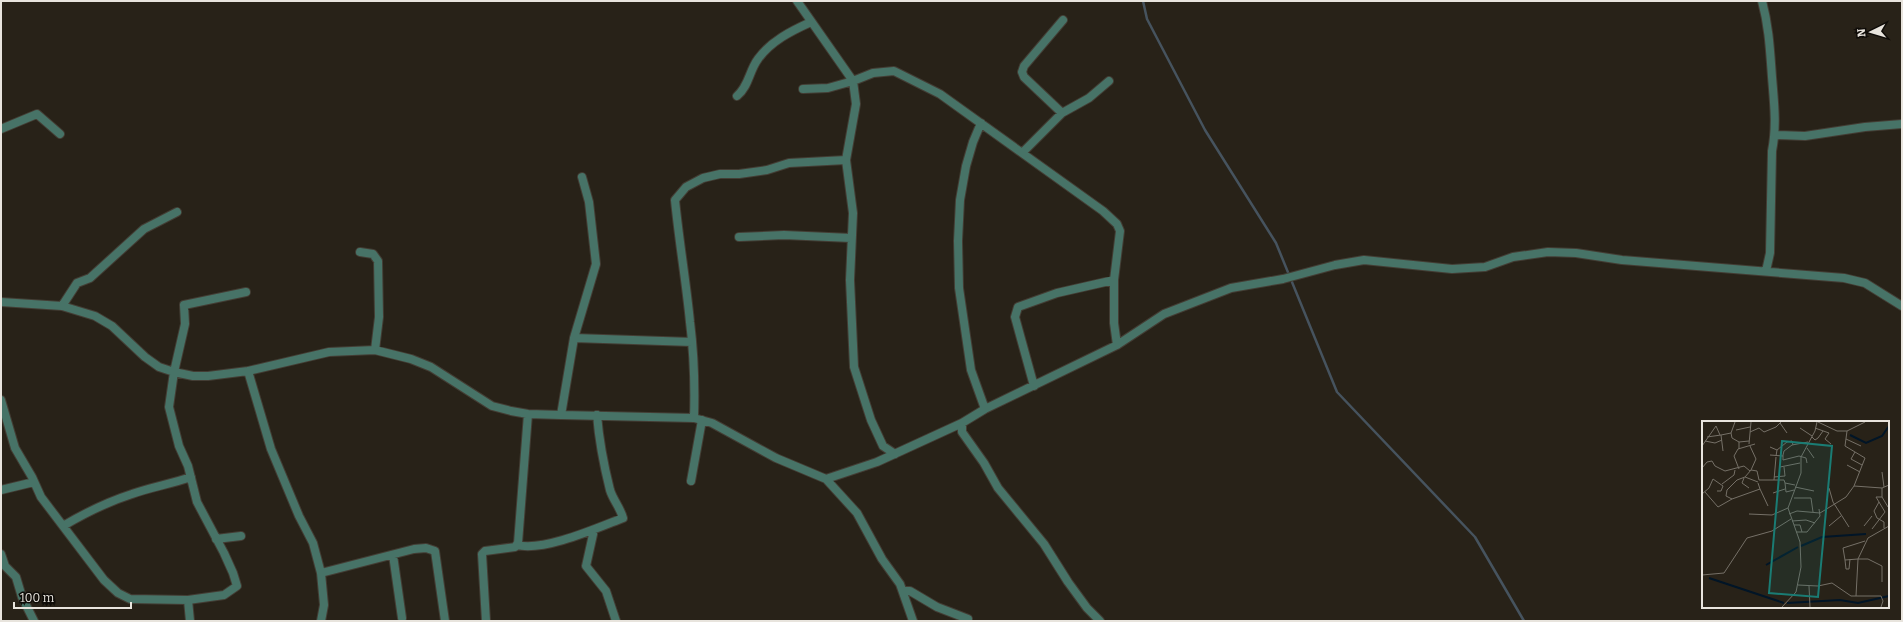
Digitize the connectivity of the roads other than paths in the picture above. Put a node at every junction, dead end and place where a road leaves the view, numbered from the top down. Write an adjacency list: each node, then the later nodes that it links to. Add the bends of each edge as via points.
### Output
1 (797, 1): 4 (street)
2 (1762, 1): 14 (street, via 1768,23)
3 (1063, 20): 9 (street, via 1024,66 1022,72 1024,77)
4 (811, 22): 5 (street); 8 (street, via 781,37 769,47 758,59 748,83)
5 (853, 81): 7 (street, via 828,88); 10 (street, via 873,73 894,71 940,94); 16 (street, via 856,104)
6 (1109, 81): 9 (street, via 1089,98)
7 (803, 89)
8 (737, 96)
9 (1062, 113): 15 (street)
10 (981, 123): 15 (street); 36 (street, via 966,166 960,200 958,241 959,288 971,370)
11 (1902, 124): 14 (street, via 1805,136)
12 (1, 129): 13 (street, via 37,114)
13 (60, 134)
14 (1775, 135): 22 (street, via 1772,151 1770,253)
15 (1022, 153): 23 (street, via 1103,210 1117,224 1120,240)
16 (846, 160): 20 (street, via 853,213); 29 (street, via 789,163 767,170 703,178 686,187 675,200)
17 (582, 177): 28 (street, via 589,202 596,264)
18 (177, 212): 26 (street, via 144,228 90,278 77,283)
19 (739, 237): 20 (street)
20 (852, 238): 44 (street, via 850,280 854,367 871,420)
21 (360, 252): 31 (street, via 373,254 378,261 379,317)
22 (1766, 271): 27 (street, via 1854,280 1865,283); 30 (street, via 1548,252 1513,257 1485,267 1452,269 1364,260 1231,288 1164,314)
23 (1114, 280): 30 (street, via 1114,324); 34 (street, via 1057,293 1018,307 1015,317)
24 (246, 292): 33 (street, via 184,304 185,324)
25 (1, 302): 26 (street)
26 (62, 306): 33 (street, via 104,320 145,357)
27 (1902, 306)
28 (574, 338): 29 (street); 38 (street)
29 (692, 342): 40 (street)
30 (1117, 345): 34 (street)
31 (375, 350): 32 (street, via 329,352); 37 (street, via 431,367 492,406)
32 (248, 371): 33 (street, via 208,376); 59 (street, via 271,449 298,516 313,543)
33 (174, 372): 47 (street, via 169,407 179,446)
34 (1034, 386): 36 (street)
35 (1, 400): 50 (street, via 15,448)
36 (985, 409): 41 (street)
37 (528, 414): 38 (street); 56 (street)
38 (561, 415): 39 (street)
39 (597, 416): 40 (street); 53 (street, via 611,491 623,518)
40 (698, 419): 48 (street, via 718,426 776,458); 49 (street)
41 (962, 423): 42 (street); 43 (street)
42 (946, 430): 43 (street); 45 (street)
43 (962, 432): 71 (street, via 1007,501 1044,544 1068,582)
44 (883, 446): 45 (street); 46 (street)
45 (895, 454): 46 (street)
46 (877, 462): 48 (street)
47 (191, 477): 52 (street, via 132,494 88,511); 55 (street, via 197,502)
48 (826, 478): 60 (street, via 856,513)
49 (691, 481)
50 (34, 482): 51 (street); 52 (street, via 41,497)
51 (1, 490)
52 (63, 526): 61 (street, via 104,580 118,593 130,599)
53 (594, 530): 56 (street, via 527,548); 69 (street, via 586,566 606,591)
54 (241, 536): 55 (street)
55 (216, 539): 61 (street, via 237,586 224,595)
56 (517, 545): 68 (street, via 482,553)
57 (1, 554): 64 (street, via 5,566 16,577 22,597)
58 (393, 555): 59 (street); 62 (street); 67 (street, via 426,548 435,551)
59 (321, 573): 66 (street, via 324,605)
60 (903, 591): 63 (street, via 910,591 937,607); 70 (street)
61 (188, 600): 65 (street)
62 (402, 618)
63 (968, 619)
64 (34, 621)
65 (190, 621)
66 (321, 621)
67 (445, 621)
68 (486, 621)
69 (616, 621)
70 (913, 621)
71 (1100, 621)

